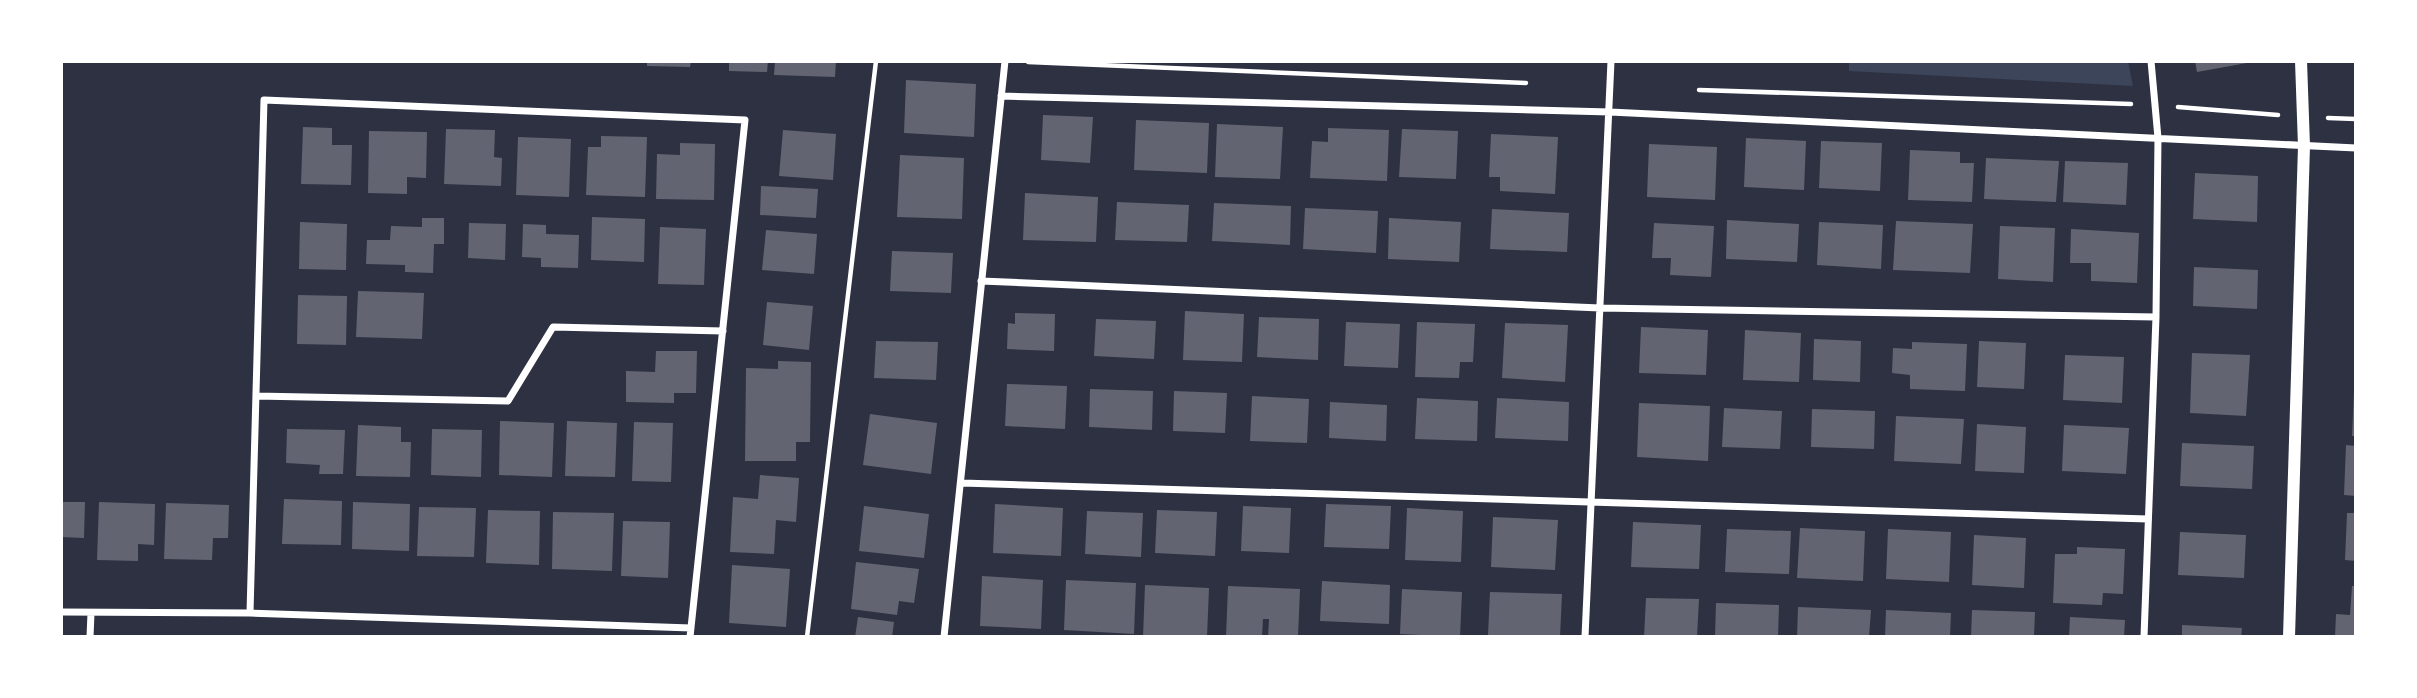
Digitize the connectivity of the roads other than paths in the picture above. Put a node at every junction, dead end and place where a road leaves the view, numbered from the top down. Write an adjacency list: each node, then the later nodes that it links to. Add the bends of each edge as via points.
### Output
1 (1004, 61): 5 (street)
2 (1611, 61): 6 (street)
3 (2151, 61): 7 (street)
4 (2301, 61): 8 (street)
5 (1001, 96): 6 (street); 10 (street)
6 (1609, 113): 7 (street); 11 (street)
7 (2158, 138): 8 (street); 12 (street)
8 (2304, 146): 9 (street); 27 (street)
9 (2356, 148)
10 (981, 281): 11 (street); 15 (street)
11 (1600, 308): 12 (street); 16 (street)
12 (2156, 317): 17 (street)
13 (723, 331): 14 (street, via 553,327 508,401); 14 (street, via 745,120 264,100); 21 (street)
14 (256, 396): 20 (street)
15 (961, 482): 16 (street); 24 (street)
16 (1591, 500): 17 (street); 25 (street)
17 (2148, 519): 26 (street)
18 (61, 612): 19 (street)
19 (91, 613): 20 (street); 22 (street)
20 (250, 613): 21 (street)
21 (691, 628): 23 (street)
22 (90, 637)
23 (691, 637)
24 (944, 637)
25 (1584, 637)
26 (2144, 637)
27 (2289, 637)

